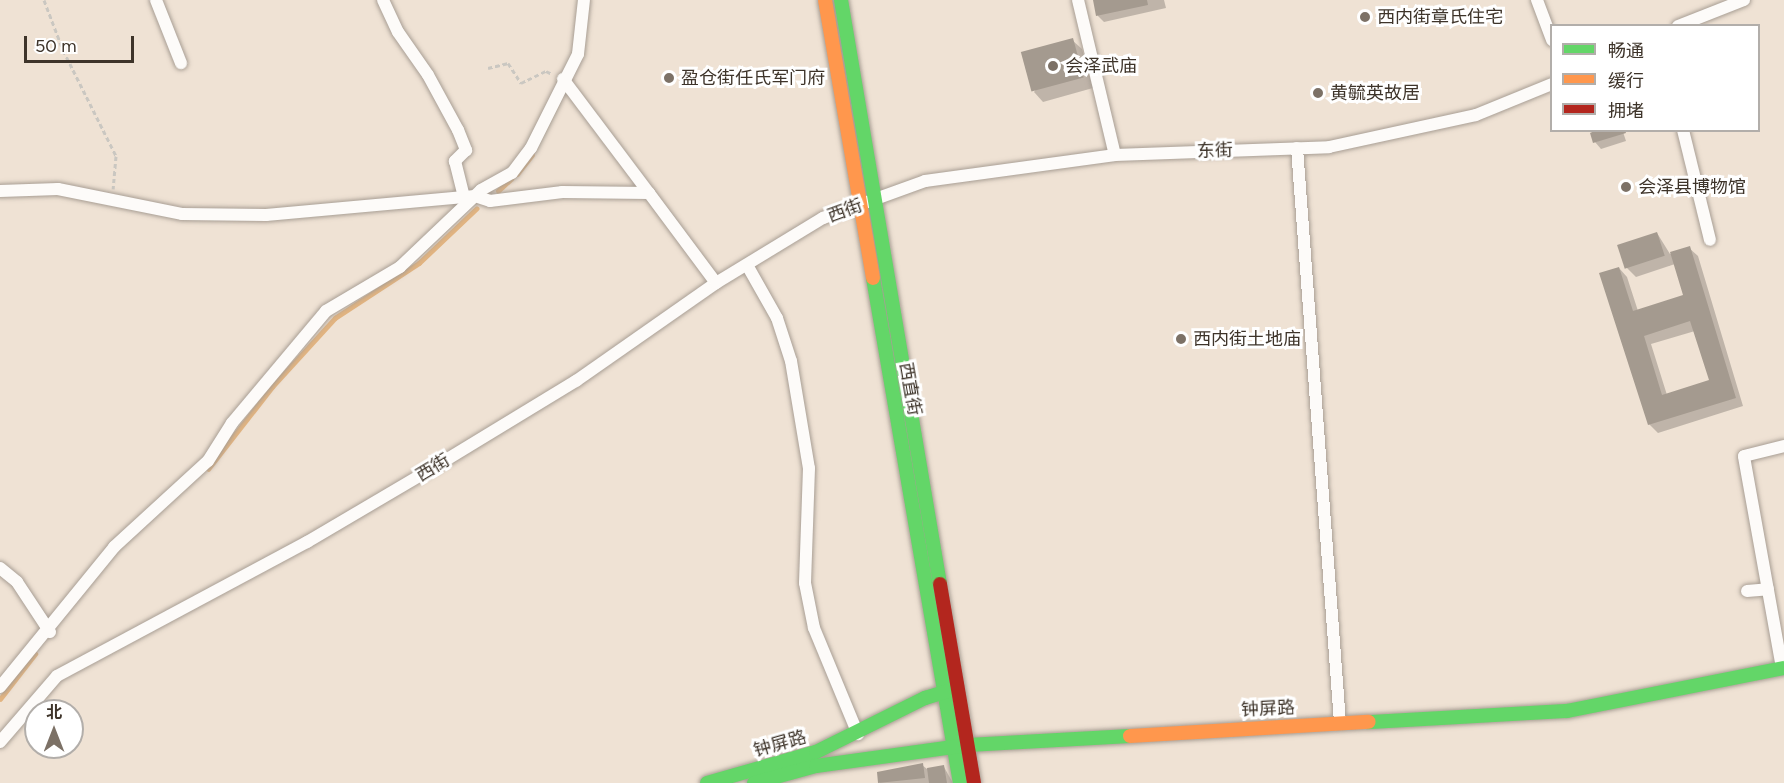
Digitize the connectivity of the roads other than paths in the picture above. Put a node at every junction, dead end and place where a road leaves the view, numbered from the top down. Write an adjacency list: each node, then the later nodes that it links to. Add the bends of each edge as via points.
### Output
1 (156, 0): 11 (street)
2 (383, 0): 19 (street, via 458,130 465,150 455,161)
3 (583, 0): 12 (street, via 578,54)
4 (825, 0): 21 (street, 西直街)
5 (842, 0): 20 (street, 西直街)
6 (1078, 0): 16 (street)
7 (1537, 0): 10 (street)
8 (1744, 0): 9 (street)
9 (1683, 24)
10 (1550, 37)
11 (181, 63)
12 (563, 79): 18 (street); 19 (street, via 531,148 512,173)
13 (1550, 84): 15 (street, 东街, via 1476,115 1329,147)
14 (1683, 132): 22 (street)
15 (1297, 148): 16 (street, 东街); 34 (street)
16 (1115, 155): 20 (street, 东街, via 925,181)
17 (0, 191): 19 (street, via 58,189 182,214 266,215)
18 (649, 193): 19 (street, via 562,192 490,201); 24 (street)
19 (470, 196): 29 (street, via 400,267 326,311 232,423 208,460 114,547)
20 (875, 201): 21 (street, 西街); 32 (street, 西直街)
21 (860, 205): 23 (street, 西街, via 823,218); 33 (street, 西直街)
22 (1710, 240)
23 (747, 265): 24 (street, 西街); 35 (street, via 777,318 791,361 809,468 805,583 814,628)
24 (716, 283): 36 (street, 西街, via 576,381 436,466 307,542 57,676)
25 (1784, 446): 27 (street, via 1744,456)
26 (0, 568): 29 (street, via 17,582)
27 (1768, 589): 28 (street); 30 (street)
28 (1746, 591)
29 (49, 630): 31 (street)
30 (1783, 668): 34 (street, 钟屏路, via 1567,711)
31 (0, 687)
32 (958, 688): 33 (street, 钟屏路); 37 (street, 西直街)
33 (944, 692): 35 (street, 钟屏路); 37 (street, 西直街)
34 (1340, 722): 37 (street, 钟屏路)
35 (858, 734): 38 (street, 钟屏路, via 816,752)
36 (0, 742)
37 (961, 745): 39 (street, 钟屏路, via 816,766); 40 (street, 西直街); 41 (street, 西直街)
38 (707, 783)
39 (754, 783)
40 (960, 783)
41 (974, 783)

